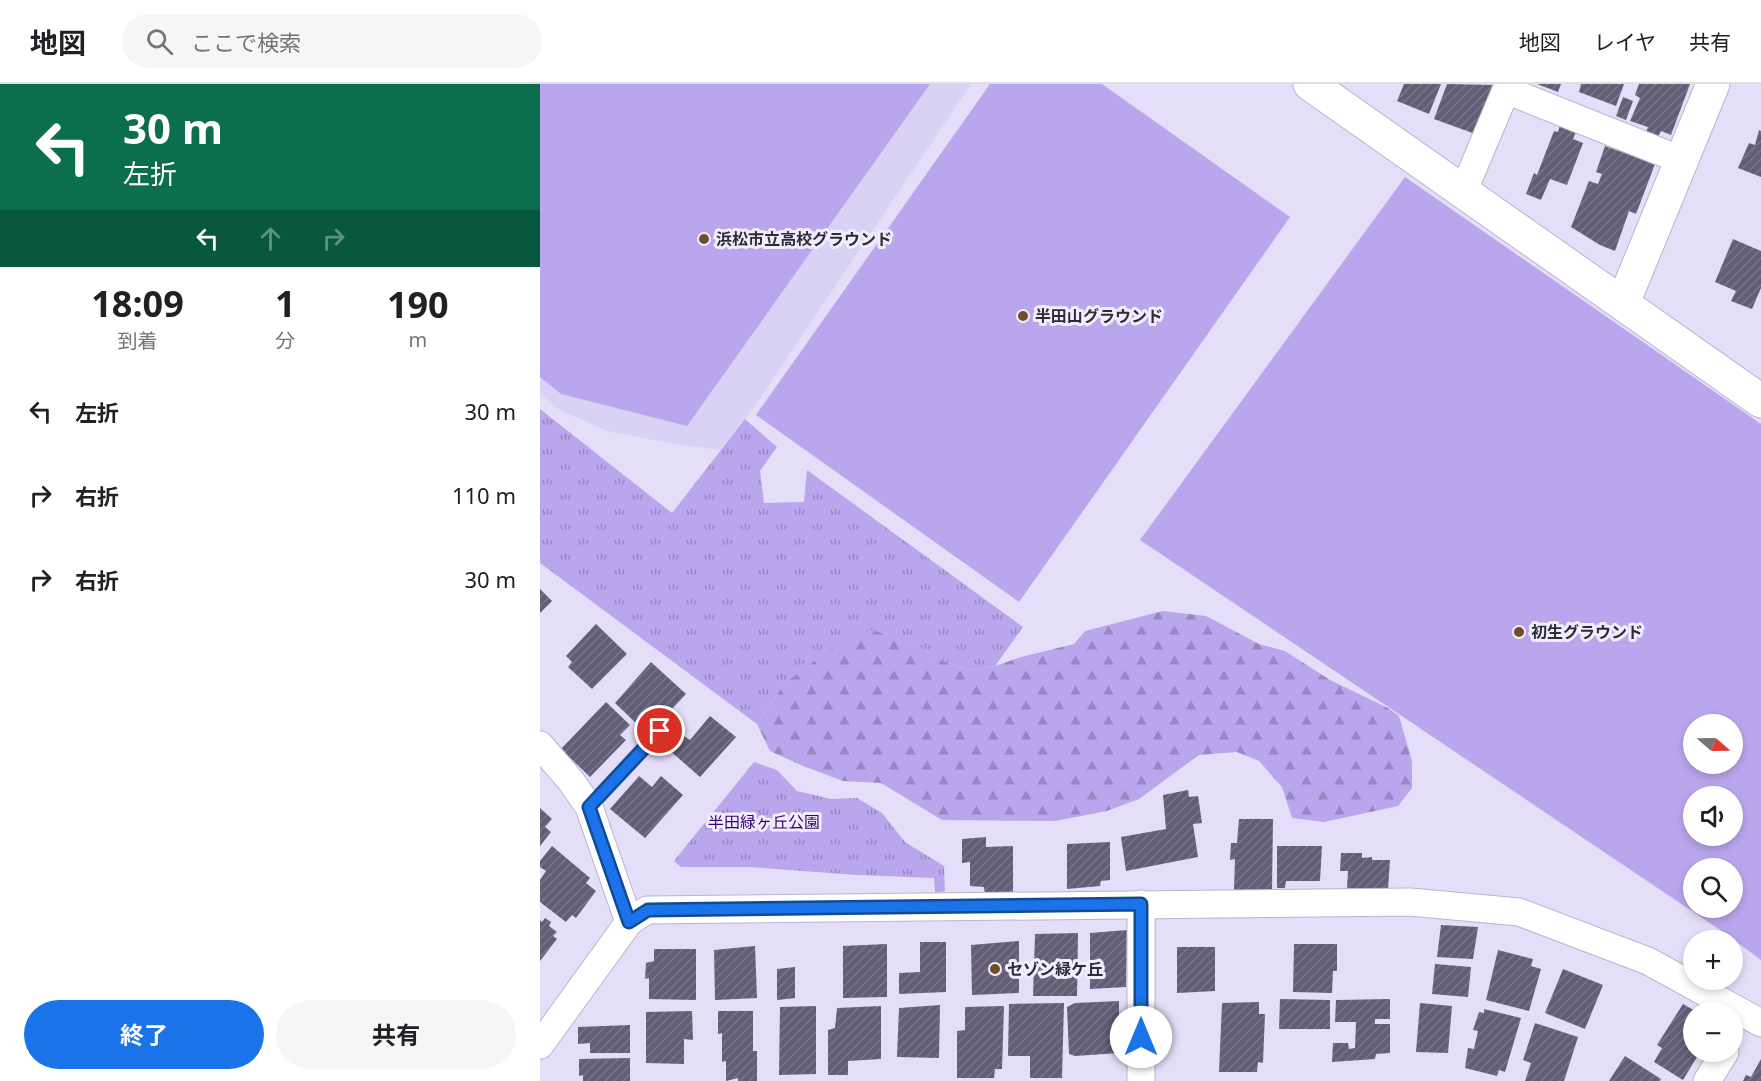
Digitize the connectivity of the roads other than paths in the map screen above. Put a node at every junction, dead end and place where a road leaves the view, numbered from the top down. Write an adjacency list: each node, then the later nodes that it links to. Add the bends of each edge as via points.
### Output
1 (1310, 84): 4 (street)
2 (1713, 84): 3 (street)
3 (1681, 160): 4 (street, via 1506,90); 5 (street)
4 (1463, 192): 5 (street)
5 (1623, 303): 6 (street)
6 (1761, 401)
7 (660, 731): 9 (lane)
8 (540, 745): 9 (street)
9 (589, 807): 11 (street)
10 (1141, 904): 11 (street, via 648,910); 12 (street, via 1410,902 1519,912 1648,961); 15 (street)
11 (629, 922): 13 (street)
12 (1754, 1019)
13 (540, 1045)
14 (1719, 1062): 16 (street)
15 (1141, 1081)
16 (1707, 1081)

